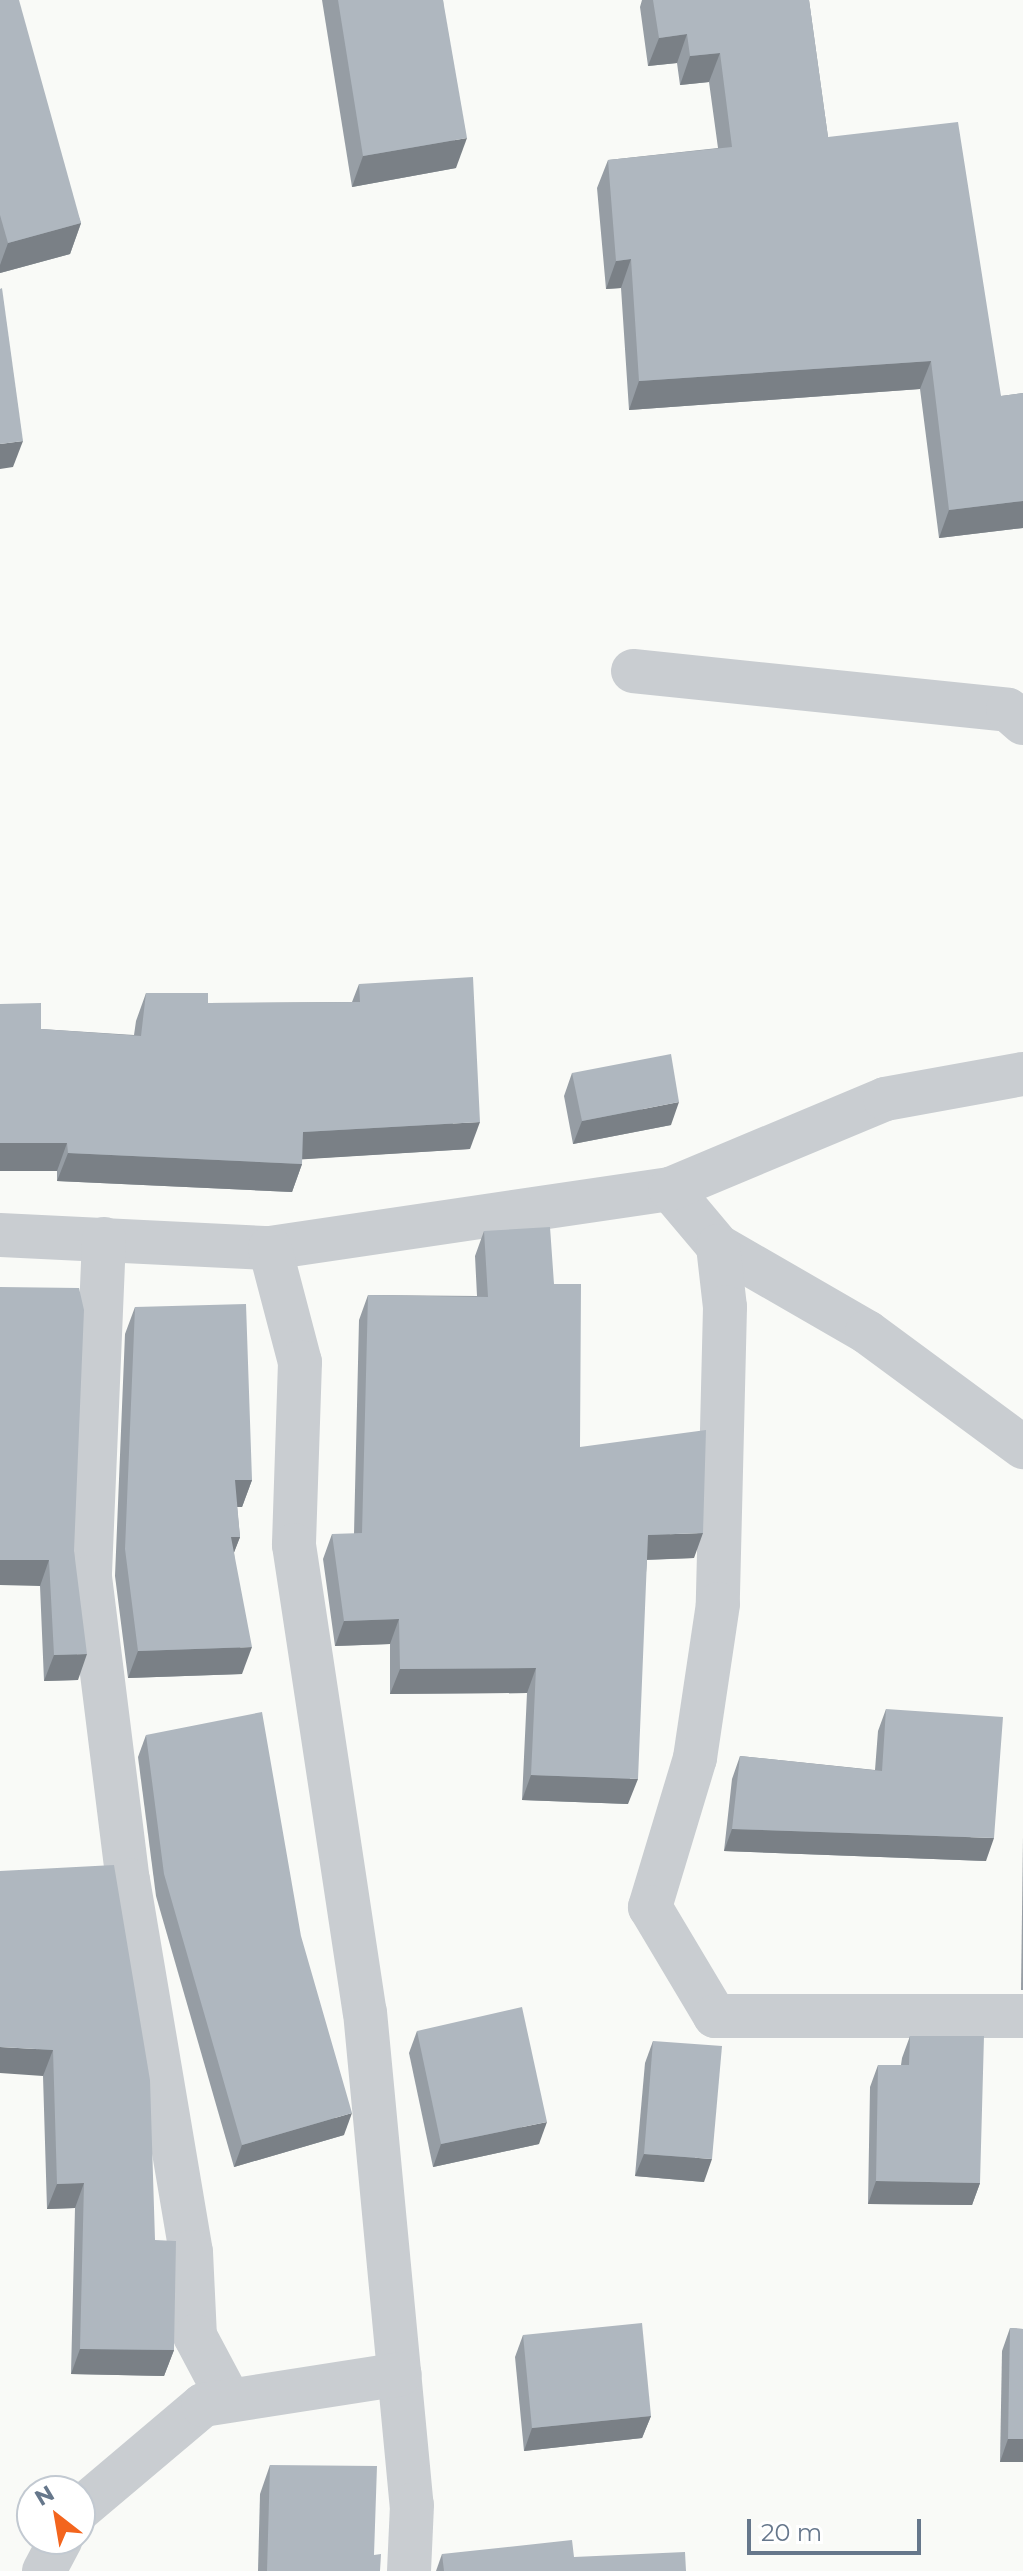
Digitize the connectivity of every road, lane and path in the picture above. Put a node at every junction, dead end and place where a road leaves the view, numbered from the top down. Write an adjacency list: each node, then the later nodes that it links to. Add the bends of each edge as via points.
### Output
1 (633, 671): 2 (street, via 1008,710)
2 (1023, 723)
3 (1023, 1074): 4 (street, via 885,1099)
4 (670, 1189): 7 (street); 8 (street)
5 (0, 1235): 6 (street)
6 (104, 1239): 8 (street); 12 (street, via 90,1577 128,1880 191,2252 195,2336)
7 (718, 1246): 9 (street, via 867,1332); 10 (street, via 725,1307 718,1604 695,1758 650,1907 715,2016)
8 (270, 1248): 11 (street, via 300,1362 294,1545 365,2012)
9 (1023, 1447)
10 (1023, 2016)
11 (400, 2374): 12 (street); 14 (street, via 412,2505)
12 (229, 2400): 13 (street, via 203,2405)
13 (96, 2495)
14 (409, 2571)

